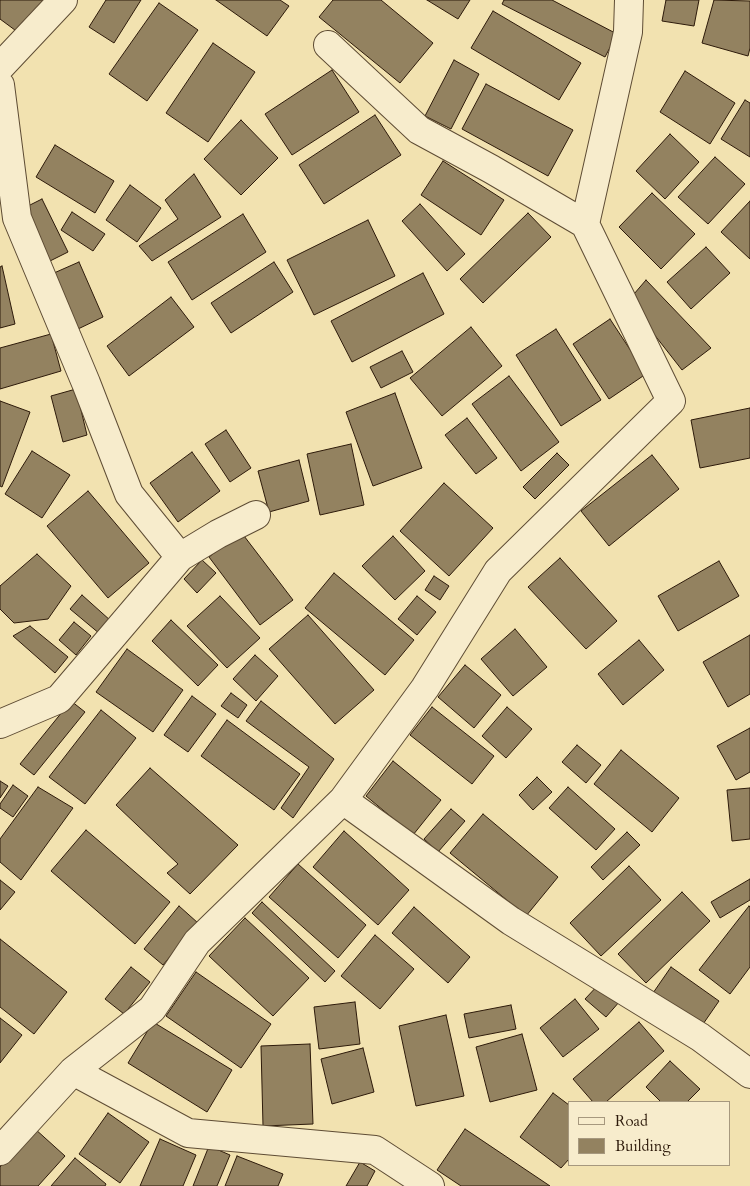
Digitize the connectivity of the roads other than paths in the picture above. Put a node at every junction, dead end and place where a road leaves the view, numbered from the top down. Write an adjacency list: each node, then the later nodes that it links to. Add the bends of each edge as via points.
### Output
1 (63, 0): 4 (street)
2 (629, 0): 6 (street, via 628,32)
3 (328, 45): 6 (street, via 420,130)
4 (0, 67)
5 (0, 85): 8 (street, via 17,218 129,494)
6 (585, 224): 10 (street, via 671,401 498,571 425,688)
7 (256, 515): 8 (street)
8 (180, 557): 9 (street, via 59,699)
9 (0, 724)
10 (344, 800): 11 (street, via 197,942 152,1009); 12 (street, via 511,921 700,1037)
11 (73, 1071): 13 (street); 14 (street, via 188,1133 374,1150)
12 (750, 1074)
13 (0, 1152)
14 (430, 1186)

